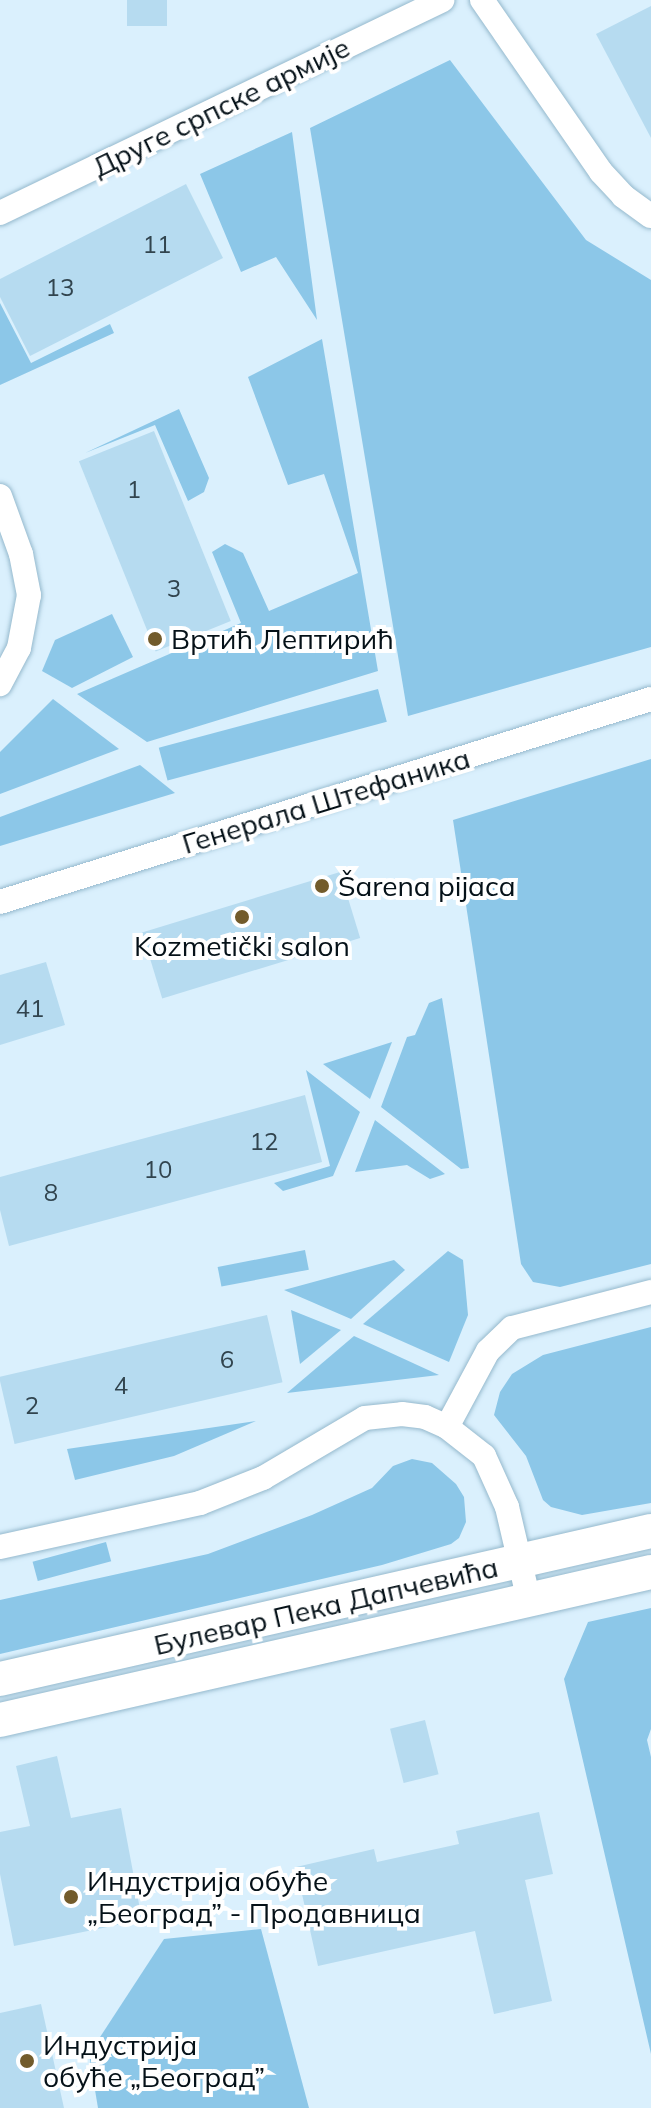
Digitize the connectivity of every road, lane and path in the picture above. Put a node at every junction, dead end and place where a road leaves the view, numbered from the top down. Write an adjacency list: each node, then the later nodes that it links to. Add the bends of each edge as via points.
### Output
1 (442, 0): 3 (street, Друге српске армије)
2 (482, 0): 4 (street, via 601,172)
3 (0, 213)
4 (651, 216)
5 (0, 496): 6 (street, via 29,595 19,648)
6 (0, 684)
7 (651, 699): 8 (street, Генерала Штефаника)
8 (0, 902)
9 (651, 1292): 10 (street, via 512,1328 488,1351)
10 (447, 1427): 12 (street, via 402,1414 365,1418 263,1478 200,1503); 13 (street, via 484,1456 507,1507)
11 (651, 1531): 13 (street, Булевар Пека Дапчевића)
12 (0, 1547)
13 (520, 1562): 15 (street); 16 (street, Булевар Пека Дапчевића)
14 (651, 1572): 15 (street, Булевар Пека Дапчевића)
15 (529, 1601): 17 (street, Булевар Пека Дапчевића)
16 (0, 1679)
17 (0, 1720)

